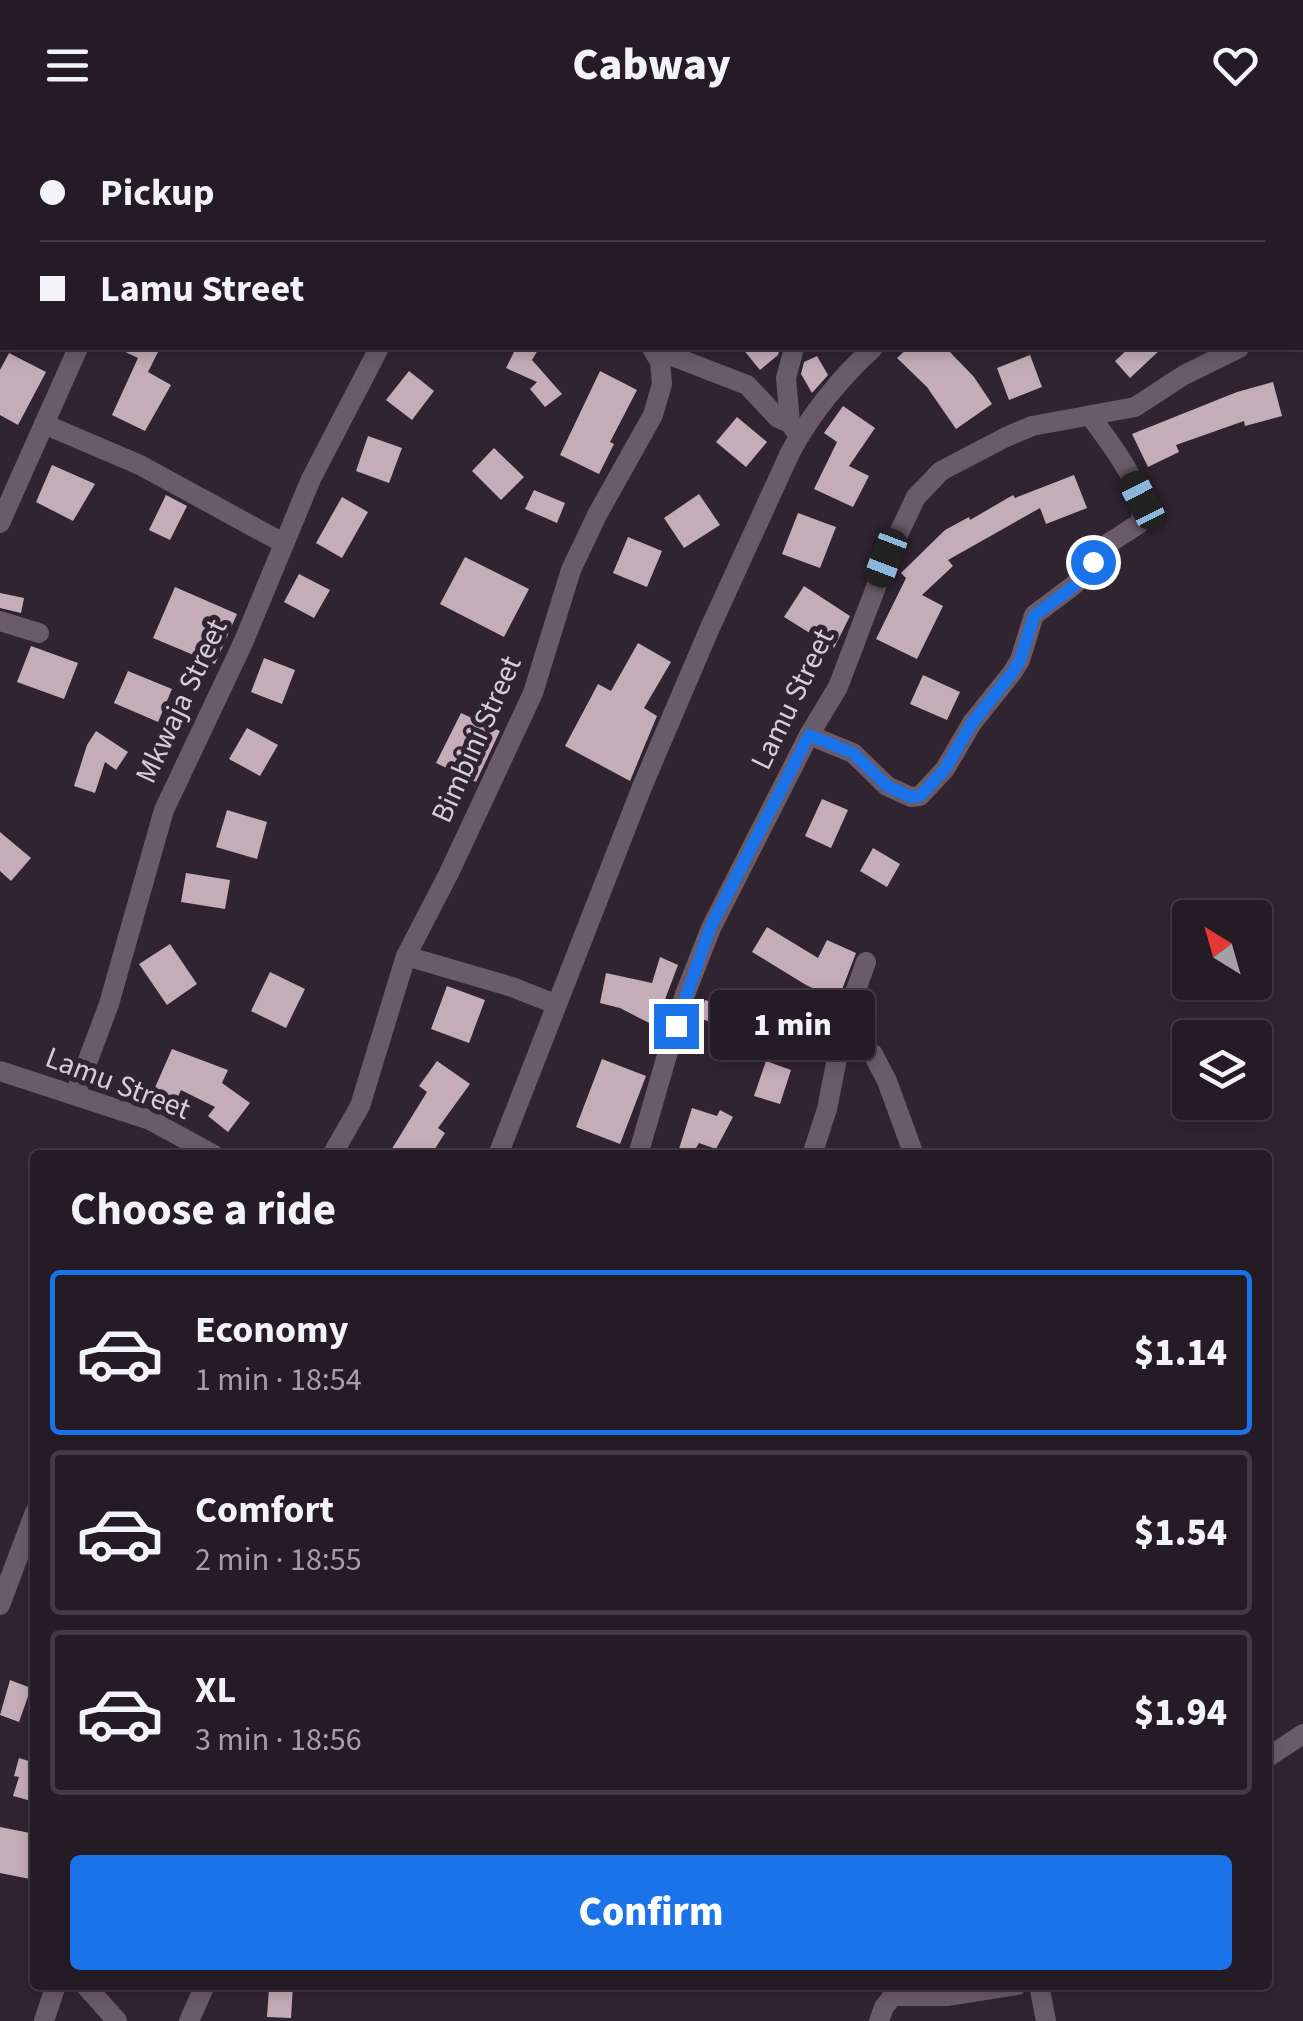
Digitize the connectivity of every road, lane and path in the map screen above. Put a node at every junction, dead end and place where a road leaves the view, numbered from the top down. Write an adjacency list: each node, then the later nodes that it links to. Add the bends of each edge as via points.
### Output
1 (77, 350): 9 (street)
2 (378, 350): 12 (street, Mkwaja Street)
3 (654, 350): 16 (street, Bimbini Street, via 662,384 653,415 571,570 532,693)
4 (658, 350): 10 (street, via 746,385)
5 (793, 350): 10 (street, via 786,378)
6 (872, 350): 10 (street)
7 (1235, 350): 8 (street, Lamu Street, via 1135,407)
8 (1091, 417): 15 (street, Lamu Street, via 1032,426 928,482 886,558 838,687); 15 (street, via 1142,500 1140,523 1103,547 1074,586 1034,616 1020,660 930,788 920,796 899,792 853,753)
9 (44, 424): 11 (street); 12 (street, via 140,465)
10 (794, 430): 18 (street)
11 (0, 524)
12 (284, 543): 21 (street, Mkwaja Street, via 164,810)
13 (0, 621): 14 (street)
14 (38, 633)
15 (809, 735): 25 (street, Lamu Street, via 710,928)
16 (406, 956): 18 (street); 23 (street, Bimbini Street, via 360,1106)
17 (866, 962): 19 (street)
18 (554, 1004): 24 (street)
19 (840, 1040): 26 (street); 27 (street, via 873,1054)
20 (0, 1071): 21 (street, Lamu Street)
21 (75, 1095): 22 (street, Lamu Street, via 150,1120)
22 (178, 1146)
23 (335, 1150)
24 (500, 1150)
25 (639, 1150)
26 (814, 1150)
27 (912, 1150)
28 (30, 1525): 29 (street)
29 (0, 1605)
30 (1303, 1734): 31 (street)
31 (1272, 1755)
32 (54, 1990): 38 (street)
33 (89, 1990): 39 (street)
34 (203, 1990): 40 (street)
35 (897, 1990): 36 (street, via 947,1996); 41 (street)
36 (985, 1990)
37 (1041, 1990): 42 (street)
38 (44, 2021)
39 (117, 2021)
40 (188, 2021)
41 (879, 2021)
42 (1046, 2021)

